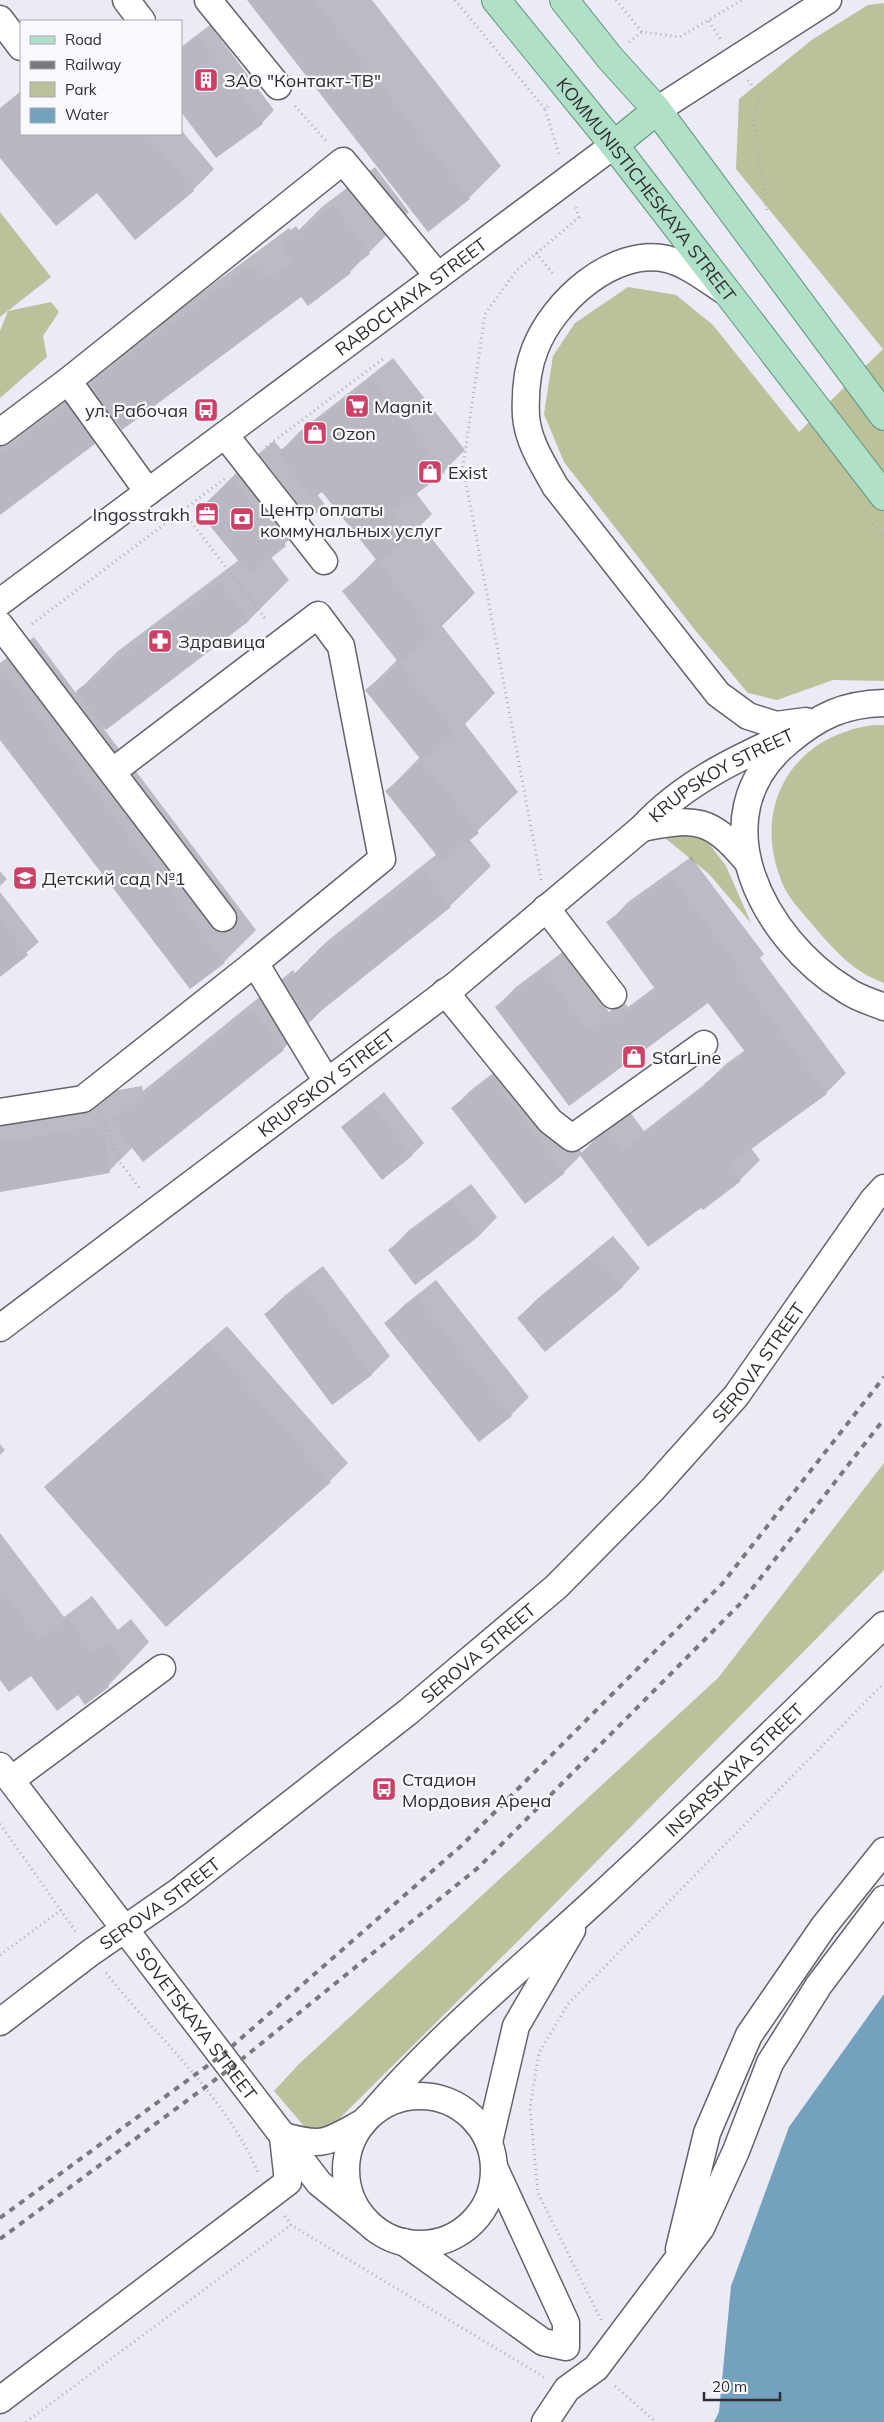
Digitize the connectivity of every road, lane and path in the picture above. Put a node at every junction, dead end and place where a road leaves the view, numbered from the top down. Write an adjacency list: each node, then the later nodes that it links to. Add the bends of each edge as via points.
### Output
1 (126, 0): 9 (street)
2 (208, 0): 12 (street)
3 (455, 0): 14 (path)
4 (496, 0): 16 (main road, KOMMUNISTICHESKAYA STREET)
5 (564, 0): 15 (main road)
6 (616, 0): 10 (path)
7 (828, 0): 15 (street, RABOCHAYA STREET)
8 (0, 19): 11 (street)
9 (141, 20)
10 (642, 32)
11 (20, 46)
12 (278, 86): 17 (path)
13 (760, 97): 18 (path, via 753,120)
14 (545, 109)
15 (657, 110): 16 (main road, RABOCHAYA STREET); 26 (main road)
16 (614, 145): 21 (street, RABOCHAYA STREET); 22 (main road, KOMMUNISTICHESKAYA STREET)
17 (343, 162): 21 (street); 25 (street)
18 (767, 216)
19 (536, 253): 23 (path)
20 (517, 270): 42 (path, via 485,314 463,468)
21 (438, 276): 28 (street, RABOCHAYA STREET)
22 (728, 294): 23 (street, via 667,259 642,258 618,264 596,275); 31 (main road, KOMMUNISTICHESKAYA STREET)
23 (571, 297): 38 (street, via 551,320 535,349 527,381 526,417 536,452 555,486 718,694 748,716 776,725)
24 (383, 359): 29 (path)
25 (68, 381): 27 (street); 30 (street)
26 (884, 416)
27 (0, 432)
28 (225, 435): 29 (street); 30 (street, RABOCHAYA STREET)
29 (246, 462): 32 (path); 33 (street)
30 (148, 492): 34 (street, RABOCHAYA STREET)
31 (884, 496)
32 (182, 510): 35 (path); 36 (path)
33 (324, 561)
34 (0, 602)
35 (6, 632): 39 (street)
36 (282, 642): 39 (street); 44 (street, via 318,615 340,646 382,859)
37 (884, 703): 38 (street, via 854,705)
38 (810, 724): 40 (street, KRUPSKOY STREET, via 741,756 698,782 660,809); 41 (street, via 763,768 749,795 743,829)
39 (112, 772): 43 (street)
40 (642, 828): 41 (street, KRUPSKOY STREET, via 678,821 698,822 714,828); 42 (street, KRUPSKOY STREET)
41 (747, 861): 47 (street, via 760,896 774,919 816,969 847,991)
42 (546, 908): 45 (street, KRUPSKOY STREET); 46 (street)
43 (222, 918)
44 (255, 963): 49 (street); 50 (street)
45 (445, 992): 48 (street, via 550,1121 572,1138); 49 (street, KRUPSKOY STREET)
46 (613, 995)
47 (884, 1007)
48 (704, 1044)
49 (327, 1082): 53 (street, KRUPSKOY STREET)
50 (94, 1090): 51 (street, via 83,1099); 53 (path, via 119,1160)
51 (0, 1112)
52 (880, 1189): 63 (street, SEROVA STREET, via 736,1396 652,1490 556,1587 408,1712)
53 (156, 1210): 54 (street, KRUPSKOY STREET)
54 (0, 1328)
55 (884, 1626): 62 (street, INSARSKAYA STREET)
56 (162, 1668): 58 (street)
57 (884, 1683): 74 (path, via 568,2004 539,2053 530,2108 538,2193)
58 (5, 1773): 63 (street, SOVETSKAYA STREET)
59 (884, 1851): 73 (street, via 824,1926 749,2035 707,2133)
60 (884, 1899): 73 (street, via 819,1985 770,2063 736,2151 701,2228)
61 (60, 1910): 64 (path)
62 (582, 1912): 66 (street, INSARSKAYA STREET, via 413,2067); 68 (street, INSARSKAYA STREET, via 516,2026)
63 (124, 1931): 65 (street, SEROVA STREET); 67 (street, SOVETSKAYA STREET)
64 (0, 1955)
65 (0, 2022)
66 (369, 2117): 67 (street, via 327,2142 311,2143); 68 (street, via 395,2100 440,2098 460,2107 477,2122); 70 (street, via 352,2139 346,2160 347,2182 353,2202)
67 (283, 2136): 70 (street, SOVETSKAYA STREET, via 319,2183); 75 (street, via 288,2182)
68 (489, 2142): 69 (street)
69 (495, 2170): 72 (street, via 491,2192 482,2212 467,2228 448,2239 426,2244); 72 (street, via 566,2323 566,2347 543,2342)
70 (366, 2220): 72 (street, via 383,2234)
71 (291, 2225): 76 (path)
72 (404, 2242)
73 (676, 2262): 74 (street)
74 (613, 2345): 77 (street, via 596,2368 567,2389)
75 (0, 2400)
76 (26, 2422)
77 (545, 2422)

